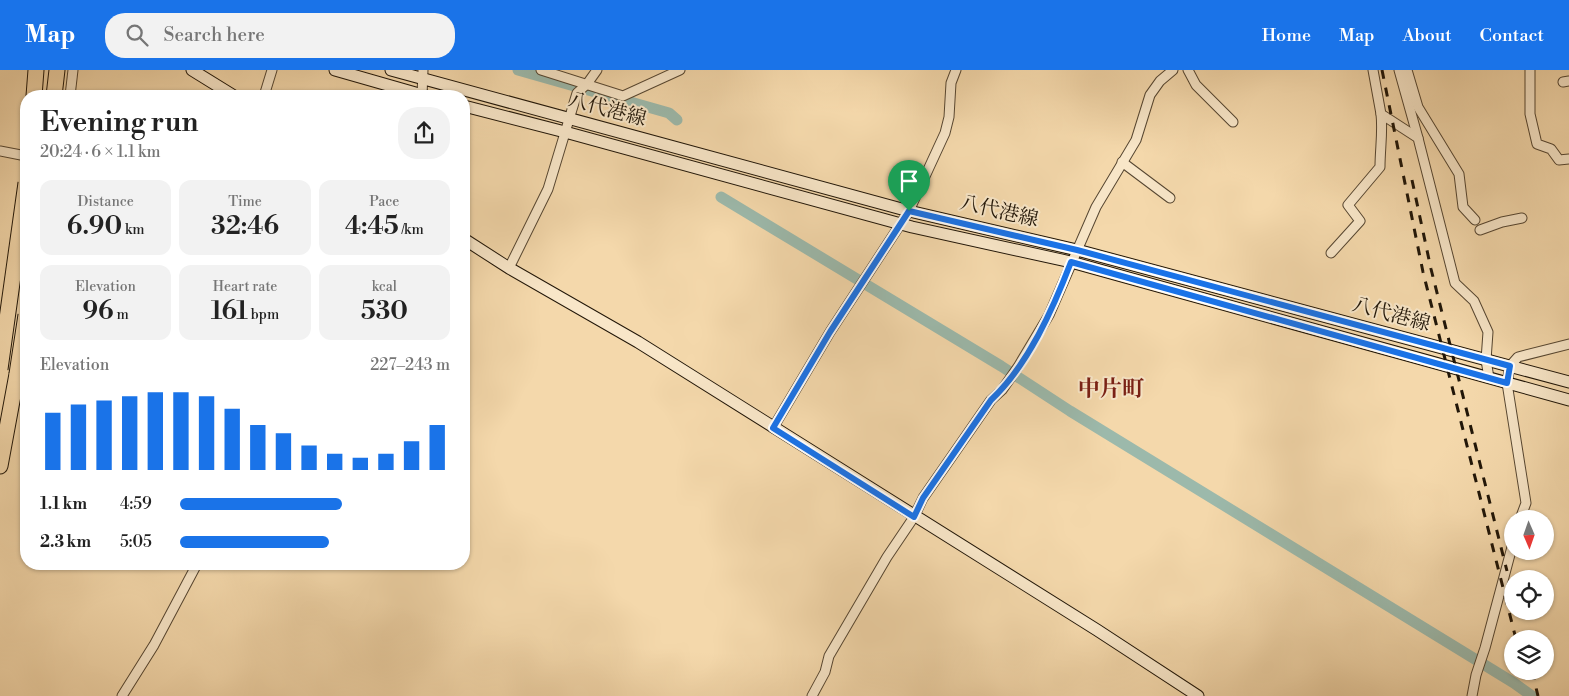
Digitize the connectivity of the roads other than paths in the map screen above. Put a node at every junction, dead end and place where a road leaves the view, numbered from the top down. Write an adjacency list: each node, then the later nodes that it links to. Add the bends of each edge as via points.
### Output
1 (36, 70): 20 (highway)
2 (58, 70): 21 (highway)
3 (73, 70): 22 (street)
4 (192, 70): 23 (main road)
5 (272, 70): 24 (street)
6 (335, 70): 25 (main road)
7 (391, 70): 18 (main road, 八代港線)
8 (541, 70): 19 (street)
9 (596, 70): 19 (street)
10 (680, 70): 19 (street, via 624,96)
11 (956, 70): 38 (street, via 951,83 945,133)
12 (1173, 70): 36 (street, via 1150,95 1136,140)
13 (1188, 70): 30 (street, via 1196,85)
14 (1373, 70): 28 (street)
15 (1399, 70): 32 (street)
16 (1407, 70): 40 (street, via 1418,107 1459,174 1463,207)
17 (1530, 70): 35 (street, via 1530,114 1537,144 1551,149 1559,160)
18 (423, 74): 26 (street); 29 (main road, 八代港線)
19 (586, 84): 29 (street, via 577,93)
20 (34, 90)
21 (55, 90)
22 (71, 90)
23 (224, 90)
24 (266, 90)
25 (403, 90)
26 (423, 90)
27 (470, 108): 31 (main road, 八代港線)
28 (1381, 114): 32 (street); 46 (street, via 1380,167 1348,205 1360,221)
29 (570, 120): 31 (street); 38 (main road, 八代港線)
30 (1233, 122)
31 (565, 132): 41 (main road, 八代港線); 48 (street, via 548,189)
32 (1418, 138): 51 (street, via 1456,283 1474,301 1488,332)
33 (0, 151): 34 (street)
34 (20, 155)
35 (1569, 159)
36 (1122, 162): 37 (street); 45 (street, via 1096,207)
37 (1170, 198)
38 (909, 211): 41 (street); 45 (main road, 八代港線)
39 (1522, 218): 43 (street)
40 (1474, 220)
41 (901, 224): 47 (main road, 八代港線); 60 (street, via 830,332)
42 (20, 227): 54 (highway, bridge)
43 (1480, 230)
44 (470, 243): 48 (main road)
45 (1077, 250): 47 (street); 51 (main road, 八代港線)
46 (1330, 253)
47 (1071, 262): 56 (main road, 八代港線); 63 (street, via 1050,314 1018,367 923,498)
48 (509, 268): 60 (main road, via 638,342)
49 (1569, 344): 52 (street, via 1518,356)
50 (0, 348): 53 (street)
51 (1486, 360): 52 (main road, 八代港線); 56 (street)
52 (1510, 366): 57 (main road, 八代港線); 58 (street)
53 (20, 367)
54 (0, 369)
55 (20, 378): 61 (highway)
56 (1490, 378): 58 (main road, 八代港線)
57 (1569, 382)
58 (1507, 383): 59 (main road, 八代港線); 62 (street, via 1526,503)
59 (1569, 400)
60 (773, 428): 63 (main road)
61 (0, 466)
62 (1523, 510)
63 (914, 517): 67 (street, via 828,656 825,672); 68 (main road)
64 (1508, 560): 69 (street)
65 (194, 570): 66 (street, via 154,645)
66 (122, 696)
67 (812, 696)
68 (1198, 696)
69 (1472, 696)

